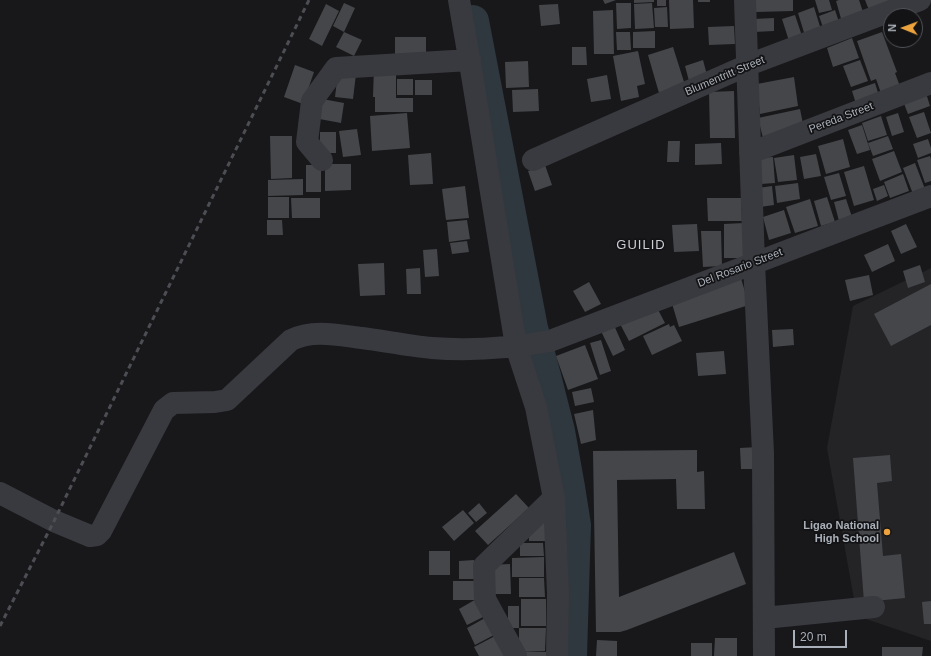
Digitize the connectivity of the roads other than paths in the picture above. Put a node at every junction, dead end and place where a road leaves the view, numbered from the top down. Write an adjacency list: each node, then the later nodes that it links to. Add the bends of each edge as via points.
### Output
1 (459, 0): 4 (street)
2 (745, 0): 5 (street)
3 (920, 0): 5 (street, Blumentritt Street)
4 (470, 60): 8 (street, via 336,68 312,101 307,142); 12 (street)
5 (748, 65): 7 (street); 9 (street, Blumentritt Street)
6 (931, 83): 7 (street, Pereda Street)
7 (750, 153): 11 (street)
8 (322, 160)
9 (533, 160)
10 (931, 196): 11 (street, Del Rosario Street)
11 (754, 263): 12 (street, Del Rosario Street, via 550,341); 16 (street, via 763,453)
12 (519, 346): 13 (street, Del Rosario Street, via 466,350 431,348 327,333 301,335 291,340 227,400 173,403 164,410 97,535 90,536 54,521); 14 (street, via 536,407)
13 (0, 493)
14 (554, 498): 17 (street, via 484,566 485,599); 18 (street, via 558,593)
15 (874, 607): 16 (street)
16 (764, 618): 19 (street)
17 (516, 656)
18 (557, 656)
19 (764, 656)

